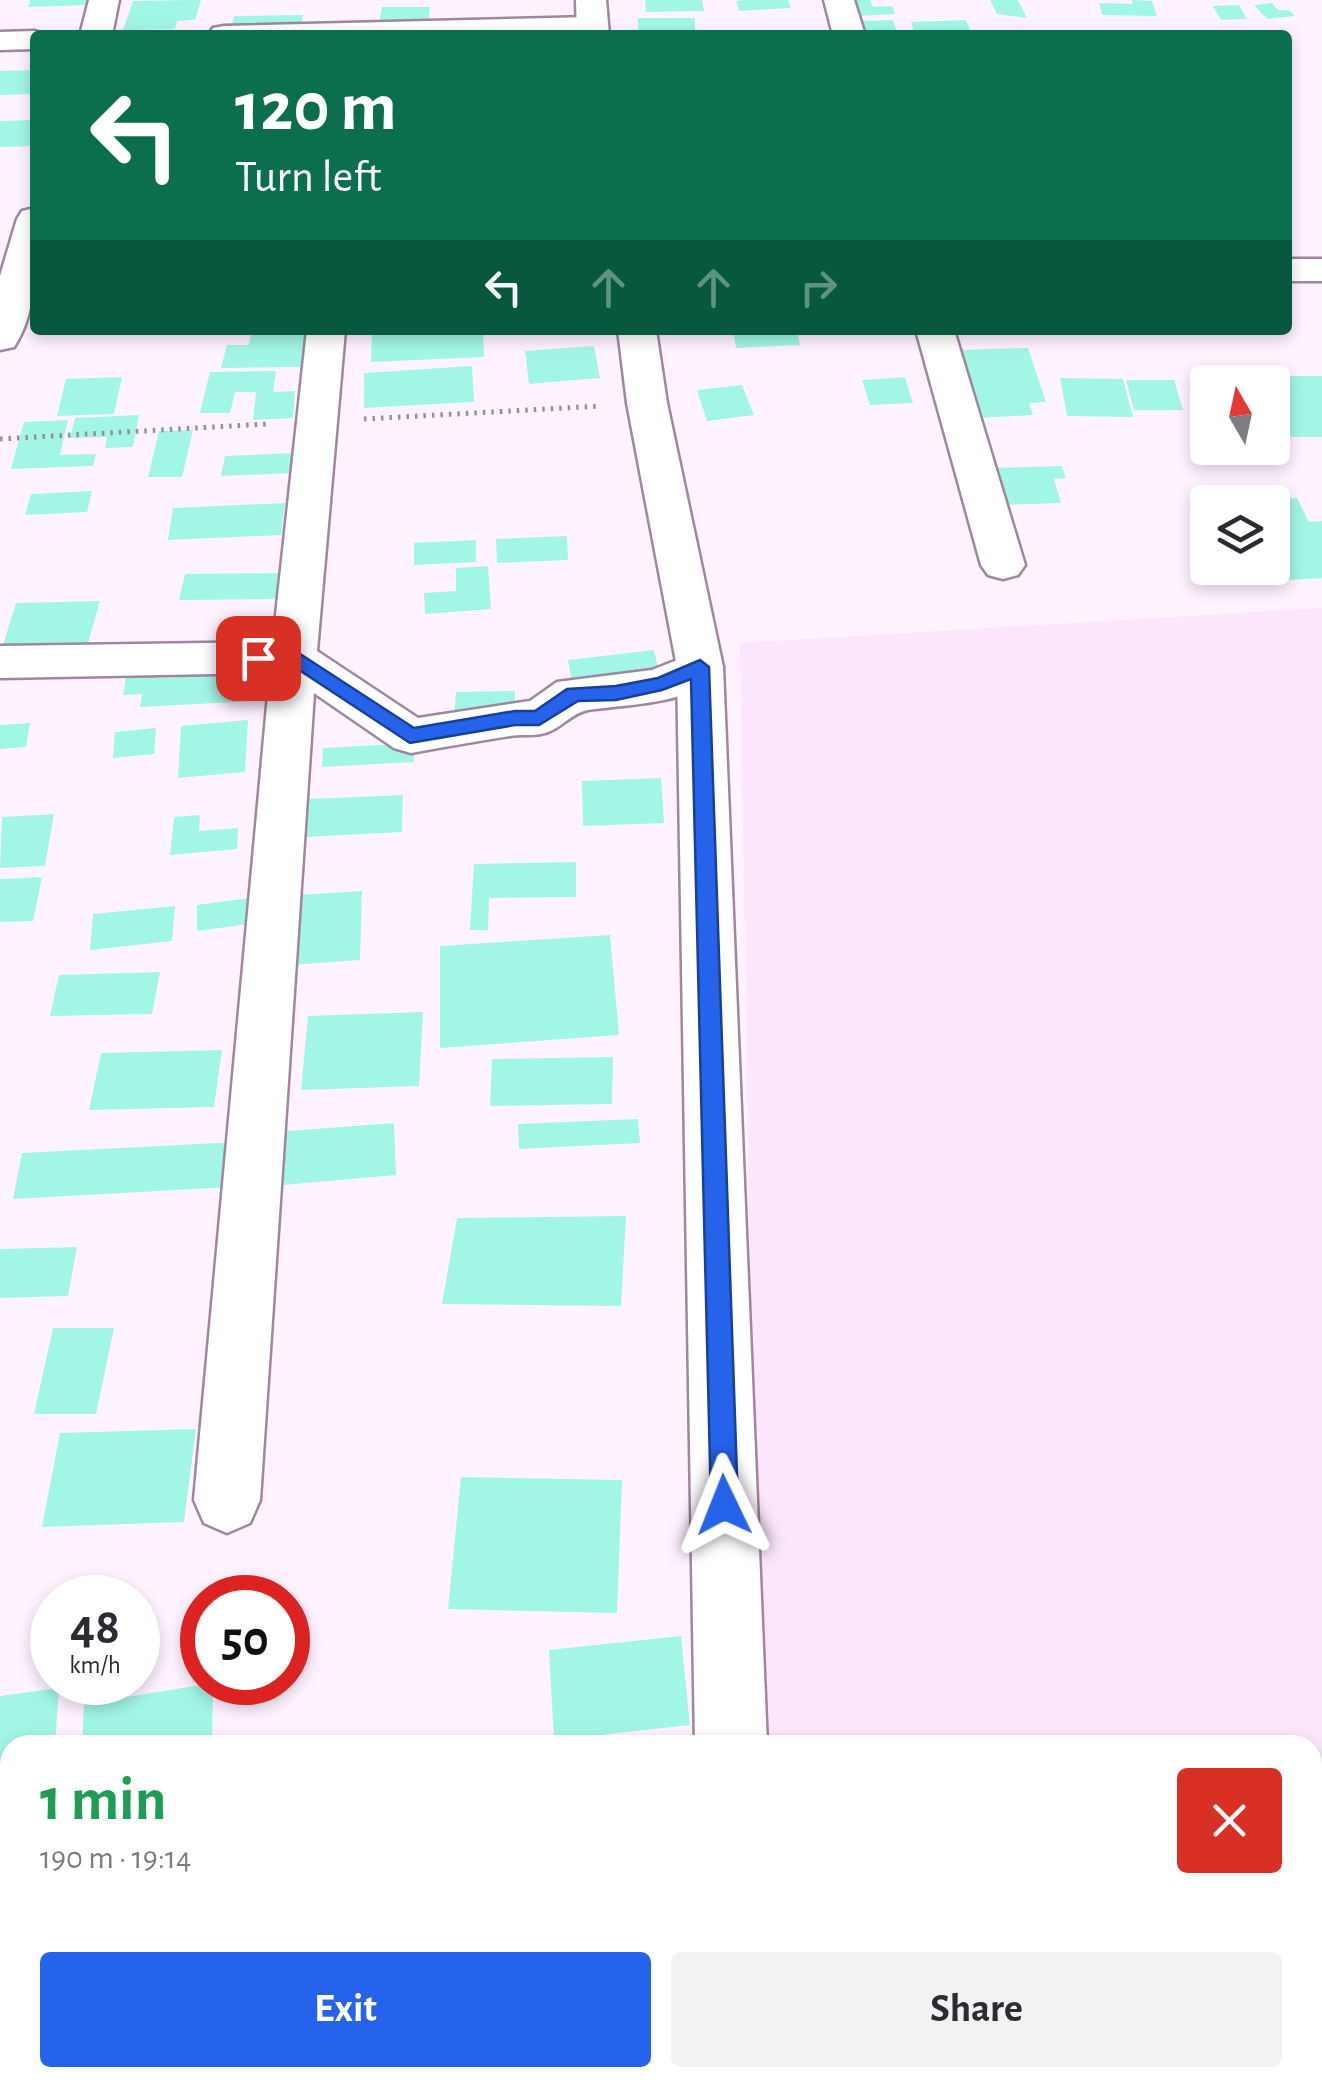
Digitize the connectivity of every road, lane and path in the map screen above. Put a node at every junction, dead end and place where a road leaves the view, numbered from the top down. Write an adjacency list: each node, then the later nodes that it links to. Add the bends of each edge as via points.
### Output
1 (104, 0): 5 (street)
2 (360, 0): 6 (street)
3 (839, 0): 8 (street)
4 (592, 20): 7 (street)
5 (97, 30)
6 (358, 30)
7 (412, 30)
8 (848, 30)
9 (30, 40): 10 (street)
10 (0, 41)
11 (30, 236): 17 (street)
12 (1292, 270): 13 (street)
13 (1322, 270)
14 (326, 335): 19 (street)
15 (638, 335): 21 (street)
16 (936, 335): 18 (street)
17 (0, 339)
18 (1002, 565)
19 (294, 657): 20 (street); 21 (street, via 410,736 539,718 574,694 662,684); 22 (street)
20 (0, 662)
21 (700, 667): 23 (street)
22 (227, 1500)
23 (731, 1735)

